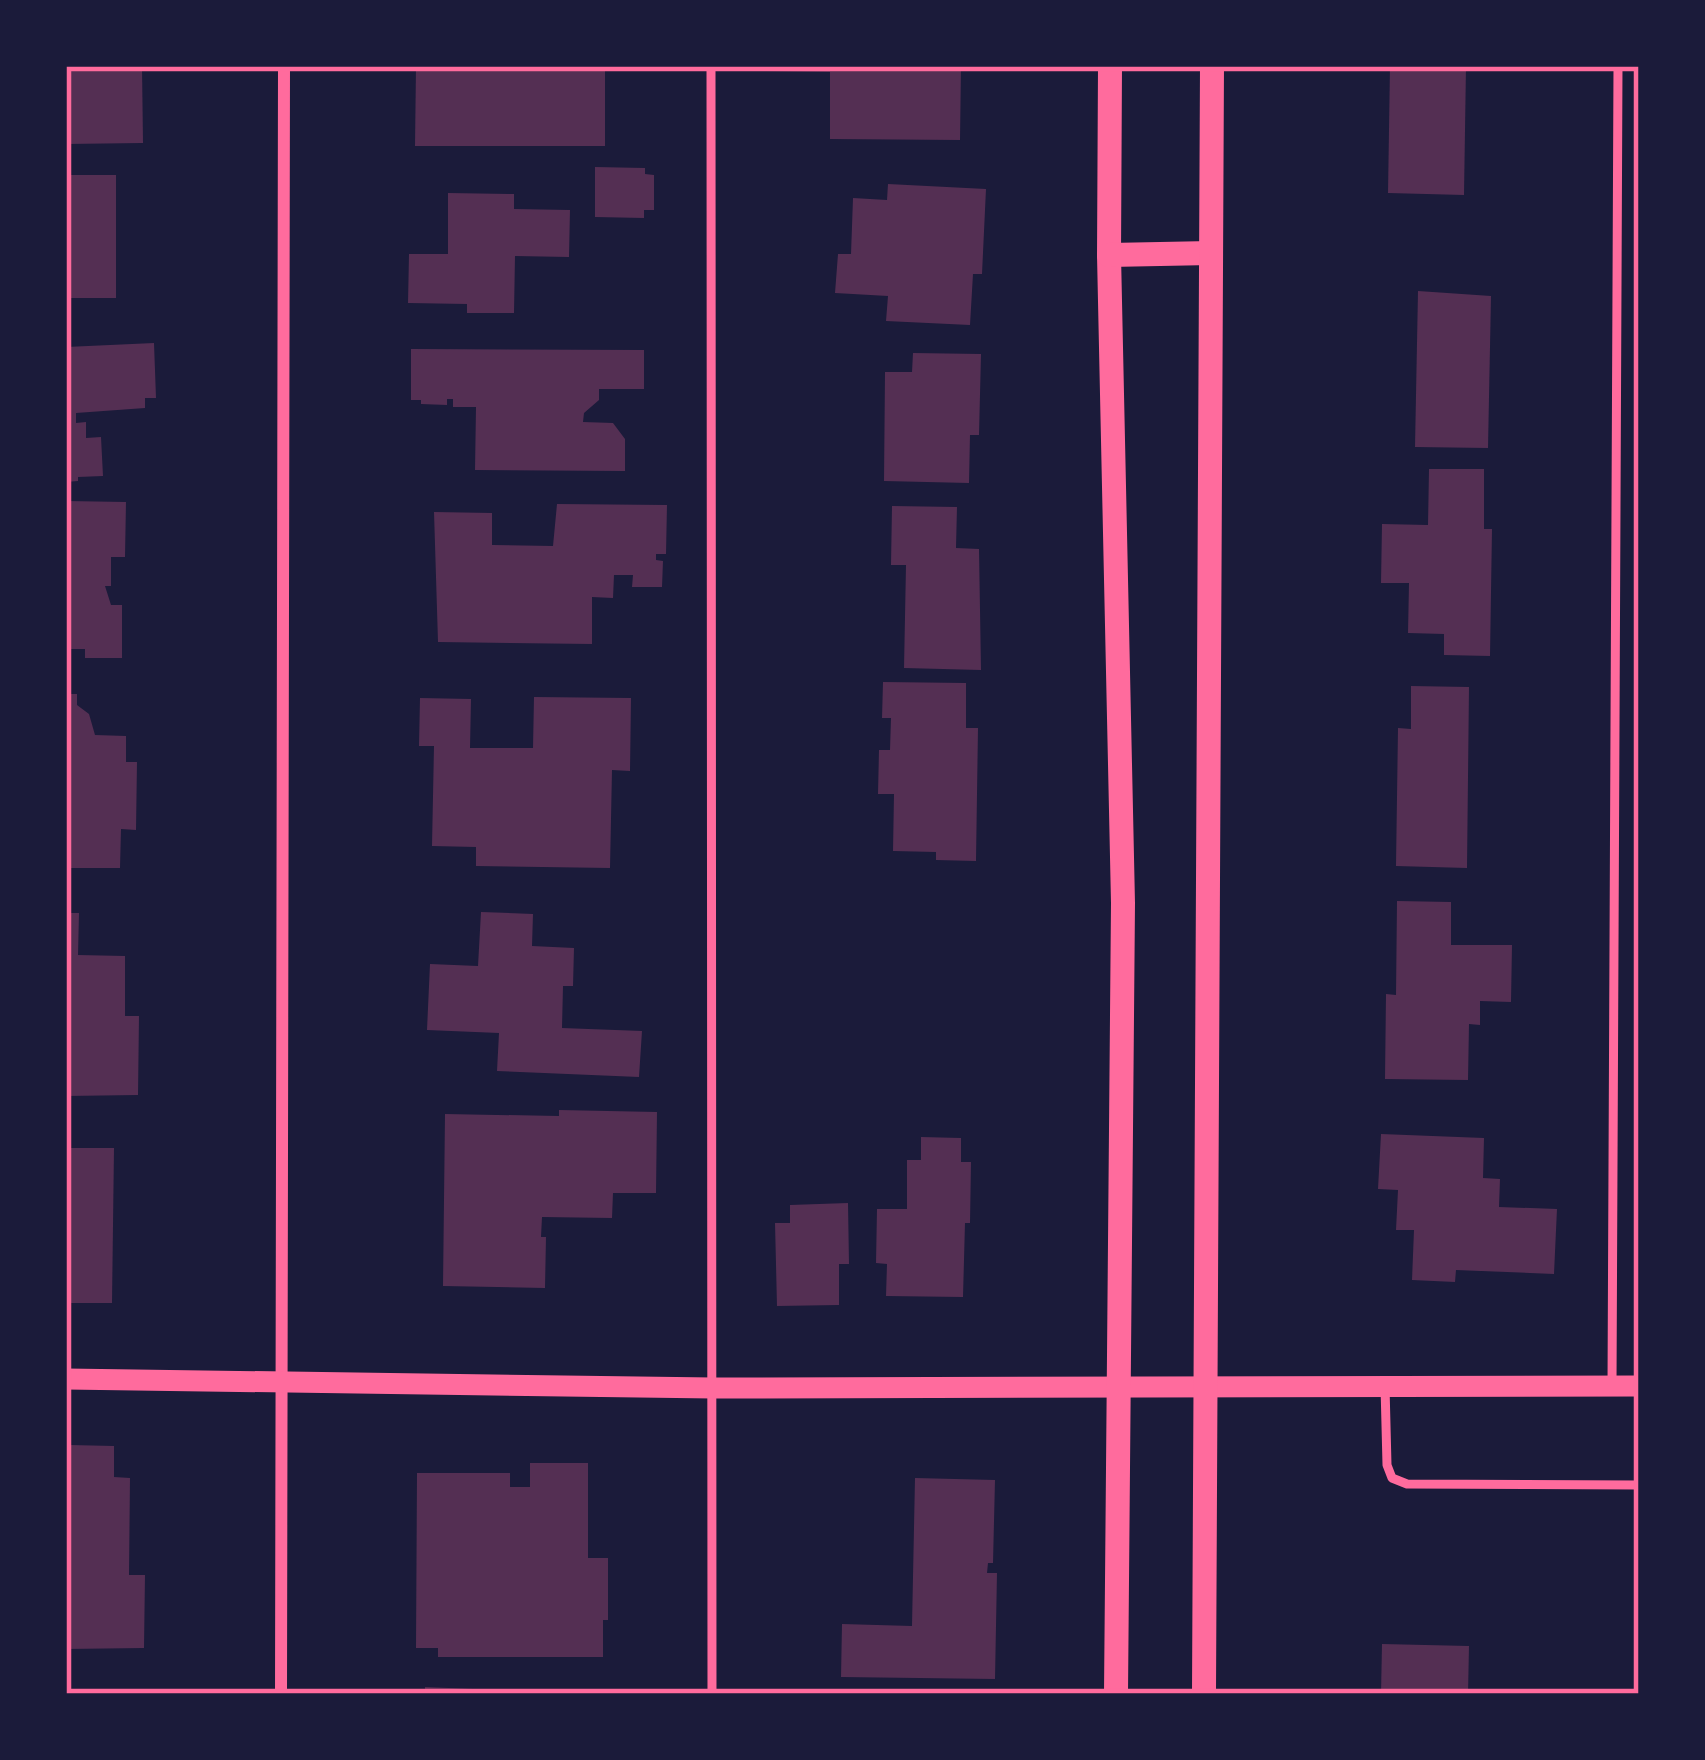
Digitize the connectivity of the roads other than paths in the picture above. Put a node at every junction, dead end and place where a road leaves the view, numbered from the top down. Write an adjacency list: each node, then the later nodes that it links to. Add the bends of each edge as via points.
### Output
1 (284, 66): 9 (street)
2 (711, 66): 15 (lane)
3 (1110, 66): 7 (main road)
4 (1212, 66): 6 (main road)
5 (1618, 66): 12 (lane)
6 (1211, 253): 7 (main road); 10 (main road)
7 (1109, 255): 14 (main road, via 1123,903)
8 (66, 1379): 9 (street)
9 (281, 1383): 15 (street); 17 (street)
10 (1206, 1386): 11 (street); 14 (street); 20 (main road)
11 (1385, 1386): 12 (street); 16 (lane, via 1387,1465 1406,1484)
12 (1612, 1386): 13 (street)
13 (1639, 1386)
14 (1120, 1387): 15 (street); 19 (main road)
15 (713, 1388): 18 (lane)
16 (1639, 1485)
17 (281, 1694)
18 (712, 1694)
19 (1116, 1694)
20 (1204, 1694)

